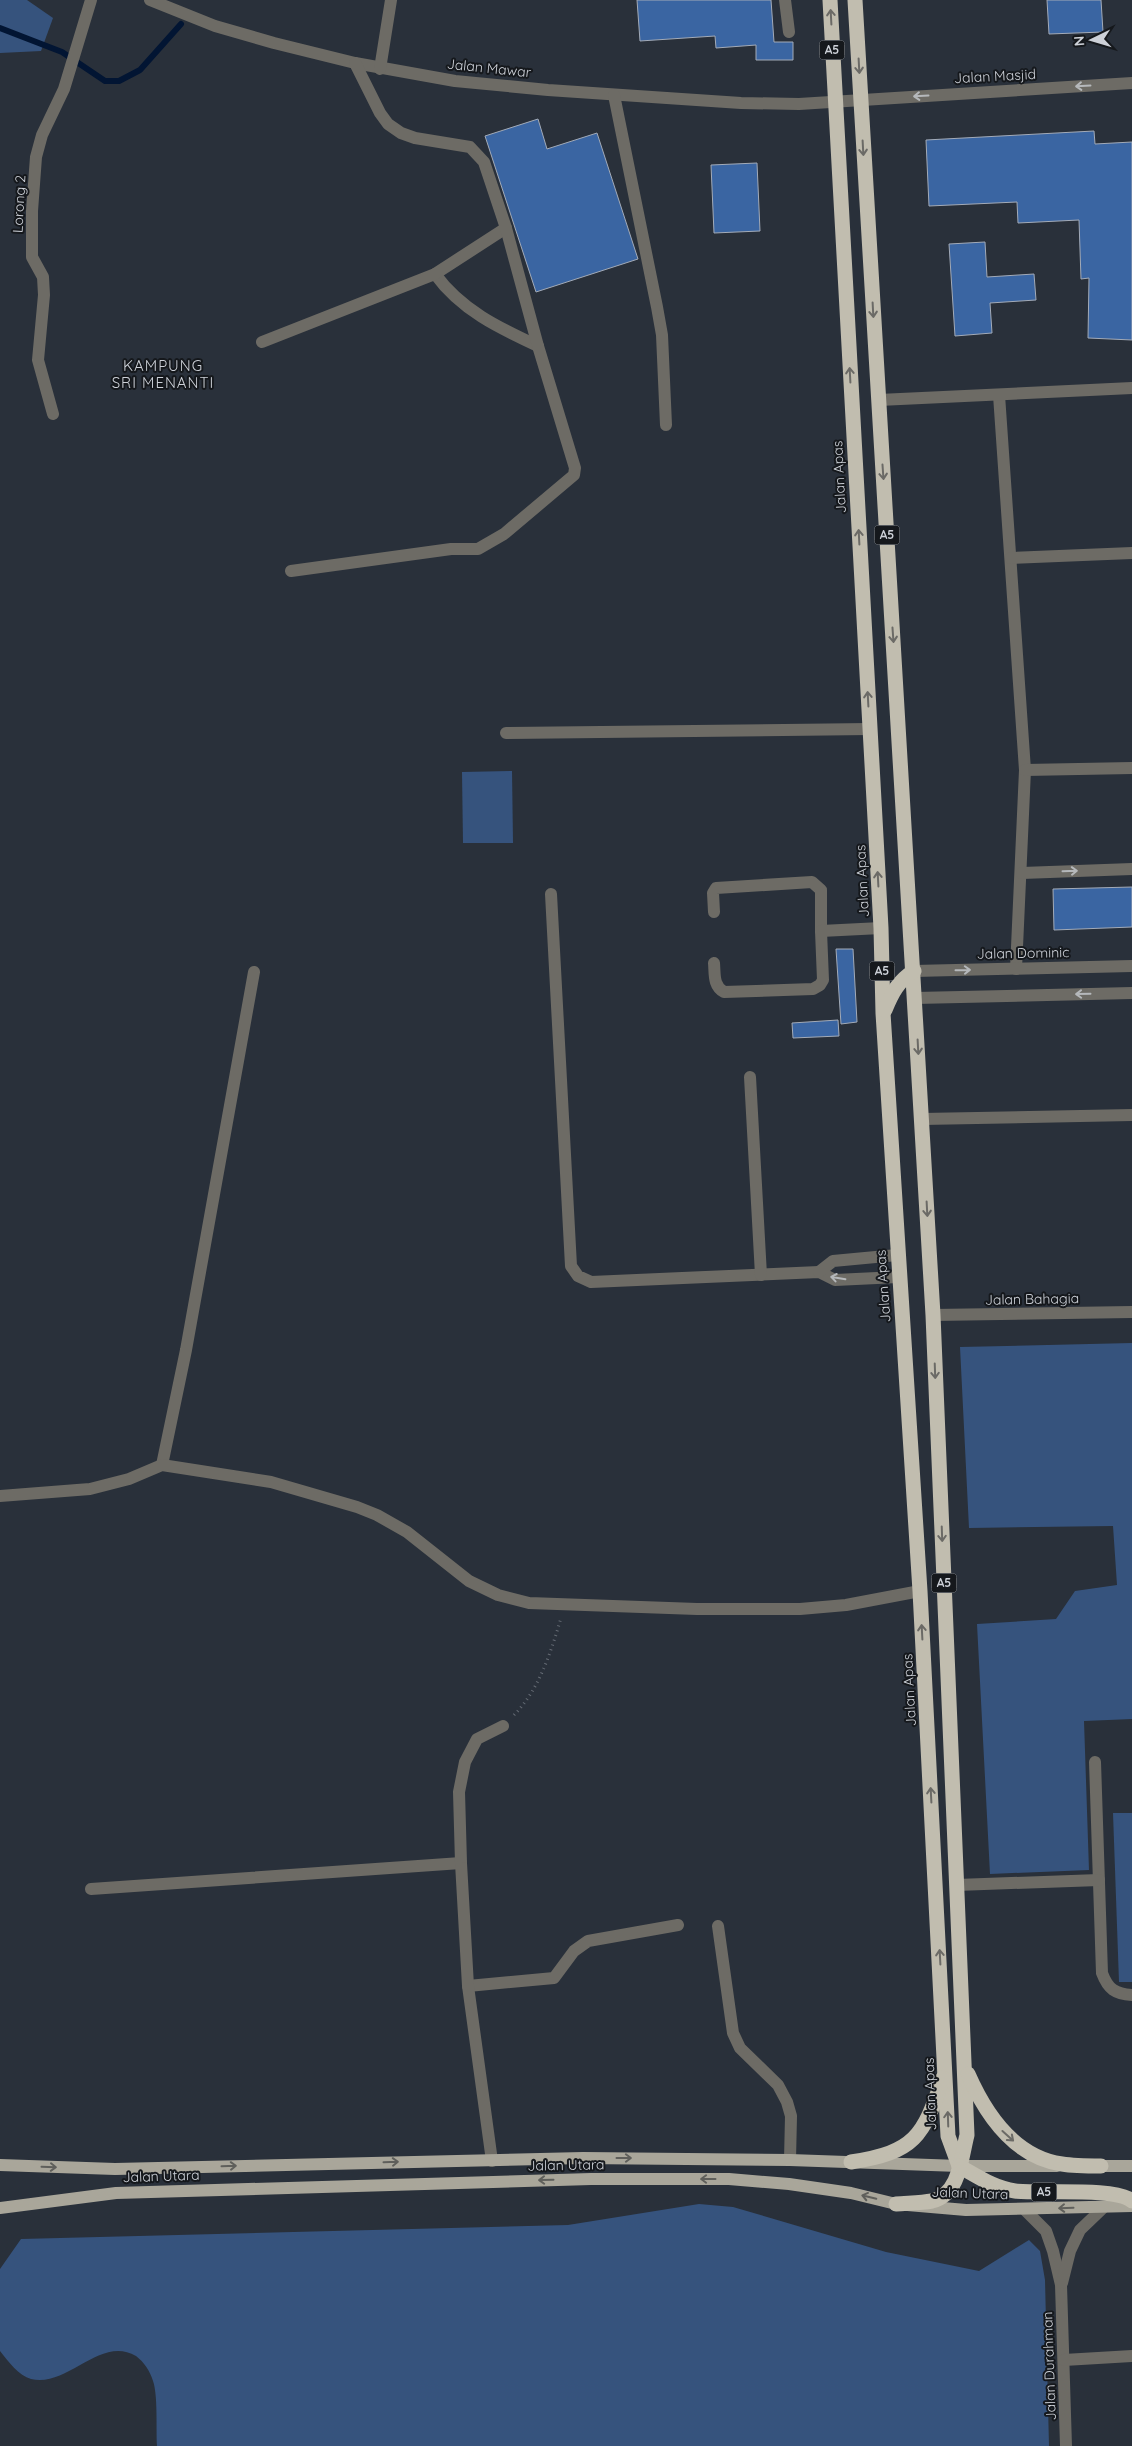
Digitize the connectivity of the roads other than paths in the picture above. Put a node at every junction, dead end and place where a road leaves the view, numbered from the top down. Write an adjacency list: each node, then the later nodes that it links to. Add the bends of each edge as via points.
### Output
1 (92, 0): 21 (street, Lorong 2, via 64,89 42,135 36,157 32,257 43,277 44,294 38,360)
2 (150, 0): 8 (street, Jalan Mawar, via 215,26)
3 (391, 0): 9 (street)
4 (785, 0): 7 (street)
5 (830, 0): 13 (highway, A5, one-way to 5)
6 (855, 0): 12 (highway, A5, one-way to 12)
7 (789, 32)
8 (355, 63): 9 (street, Jalan Mawar); 14 (street, via 388,124 415,138 464,144 477,152 484,162)
9 (380, 69): 11 (street, Jalan Mawar, via 455,80)
10 (1132, 83): 12 (street, Jalan Masjid, one-way to 12)
11 (614, 95): 13 (street, Jalan Mawar, via 741,103); 22 (street, via 659,316)
12 (860, 99): 13 (street, Jalan Masjid); 20 (highway, A5, one-way to 20)
13 (835, 101): 26 (highway, Jalan Apas / A5, one-way to 13)
14 (506, 228): 15 (street); 17 (street)
15 (436, 274): 16 (street); 17 (street, via 446,290 481,318)
16 (262, 342)
17 (538, 346): 25 (street, via 575,461 574,475 504,534 478,549 451,549)
18 (1132, 388): 19 (street)
19 (999, 395): 20 (street); 24 (street)
20 (879, 400): 39 (highway, A5, one-way to 39)
21 (53, 414)
22 (666, 425)
23 (1132, 553): 24 (street)
24 (1011, 558): 29 (street)
25 (291, 571)
26 (870, 729): 27 (street); 34 (highway, Jalan Apas / A5, one-way to 26)
27 (506, 732)
28 (1132, 768): 29 (street)
29 (1025, 770): 31 (street)
30 (1132, 869): 31 (street, one-way to 30)
31 (1022, 873): 38 (street)
32 (551, 894): 49 (street, via 571,1266 578,1276 591,1282)
33 (714, 912): 35 (street, via 716,888 812,882 821,890)
34 (881, 928): 35 (street); 43 (highway, Jalan Apas / A5)
35 (821, 931): 36 (street, via 822,980 813,989 724,992 715,982)
36 (714, 963)
37 (1132, 966): 38 (street, Jalan Dominic)
38 (1016, 969): 39 (street, Jalan Dominic, one-way to 38)
39 (914, 971): 42 (highway, A5); 43 (highway, via 902,978)
40 (254, 972): 53 (street)
41 (1132, 993): 42 (street, one-way to 42)
42 (915, 998): 46 (highway, A5, one-way to 46)
43 (883, 1014): 47 (highway, Jalan Apas / A5)
44 (750, 1077): 49 (street)
45 (1132, 1115): 46 (street)
46 (922, 1119): 52 (highway, A5, one-way to 52)
47 (897, 1255): 48 (street, via 833,1261); 50 (highway, Jalan Apas / A5)
48 (819, 1272): 49 (street); 50 (street, one-way to 48, via 835,1280)
49 (761, 1275)
50 (898, 1277): 55 (highway, Jalan Apas / A5)
51 (1132, 1312): 52 (street, Jalan Bahagia)
52 (933, 1315): 60 (highway, A5, one-way to 60)
53 (162, 1465): 54 (street, via 129,1479 90,1489); 55 (street, via 271,1482 357,1507 407,1532 483,1588 529,1603 800,1609)
54 (0, 1496)
55 (920, 1591): 67 (highway, Jalan Apas / A5, one-way to 55)
56 (503, 1726): 58 (street, via 477,1739 465,1762 459,1792)
57 (1095, 1762): 59 (street)
58 (461, 1863): 61 (street); 64 (street)
59 (1099, 1880): 60 (street); 65 (street, via 1102,1973 1107,1986 1117,1994)
60 (957, 1884): 66 (highway, A5)
61 (91, 1889)
62 (678, 1925): 64 (street, via 588,1941 569,1956 554,1978)
63 (718, 1926): 68 (street, via 733,2033 740,2048 778,2085 787,2102 791,2116)
64 (468, 1986): 69 (street)
65 (1132, 1995)
66 (964, 2066): 72 (highway, A5, via 967,2135); 73 (highway, one-way to 73, via 988,2113 1010,2139 1038,2158 1062,2164)
67 (946, 2068): 70 (highway, via 922,2130 899,2150); 72 (highway, Jalan Apas / A5, one-way to 67, via 948,2136)
68 (790, 2160): 69 (main road, Jalan Utara, one-way to 68, via 583,2158); 70 (main road, Jalan Utara)
69 (492, 2161): 71 (main road, Jalan Utara, one-way to 69, via 115,2169)
70 (851, 2162): 72 (main road, Jalan Utara)
71 (0, 2165)
72 (959, 2166): 73 (main road, Jalan Utara); 75 (highway, A5, via 989,2184 1014,2191 1111,2194); 76 (highway, A5, via 956,2182 944,2195 932,2200)
73 (1101, 2166): 74 (main road, Jalan Utara)
74 (1132, 2166)
75 (1132, 2201)
76 (896, 2204): 79 (main road, Jalan Utara, one-way to 79, via 789,2184 689,2179 116,2193); 80 (main road, Jalan Utara, via 966,2210)
77 (1132, 2206): 78 (main road, Jalan Utara)
78 (1104, 2207): 80 (main road, Jalan Utara, one-way to 80); 81 (street, Jalan Durahman, via 1080,2230 1070,2251)
79 (0, 2208)
80 (1025, 2210): 81 (street, Jalan Durahman, via 1046,2231)
81 (1061, 2286): 83 (street, Jalan Durahman)
82 (1132, 2356): 83 (street)
83 (1064, 2360): 84 (street, Jalan Durahman)
84 (1066, 2446)

